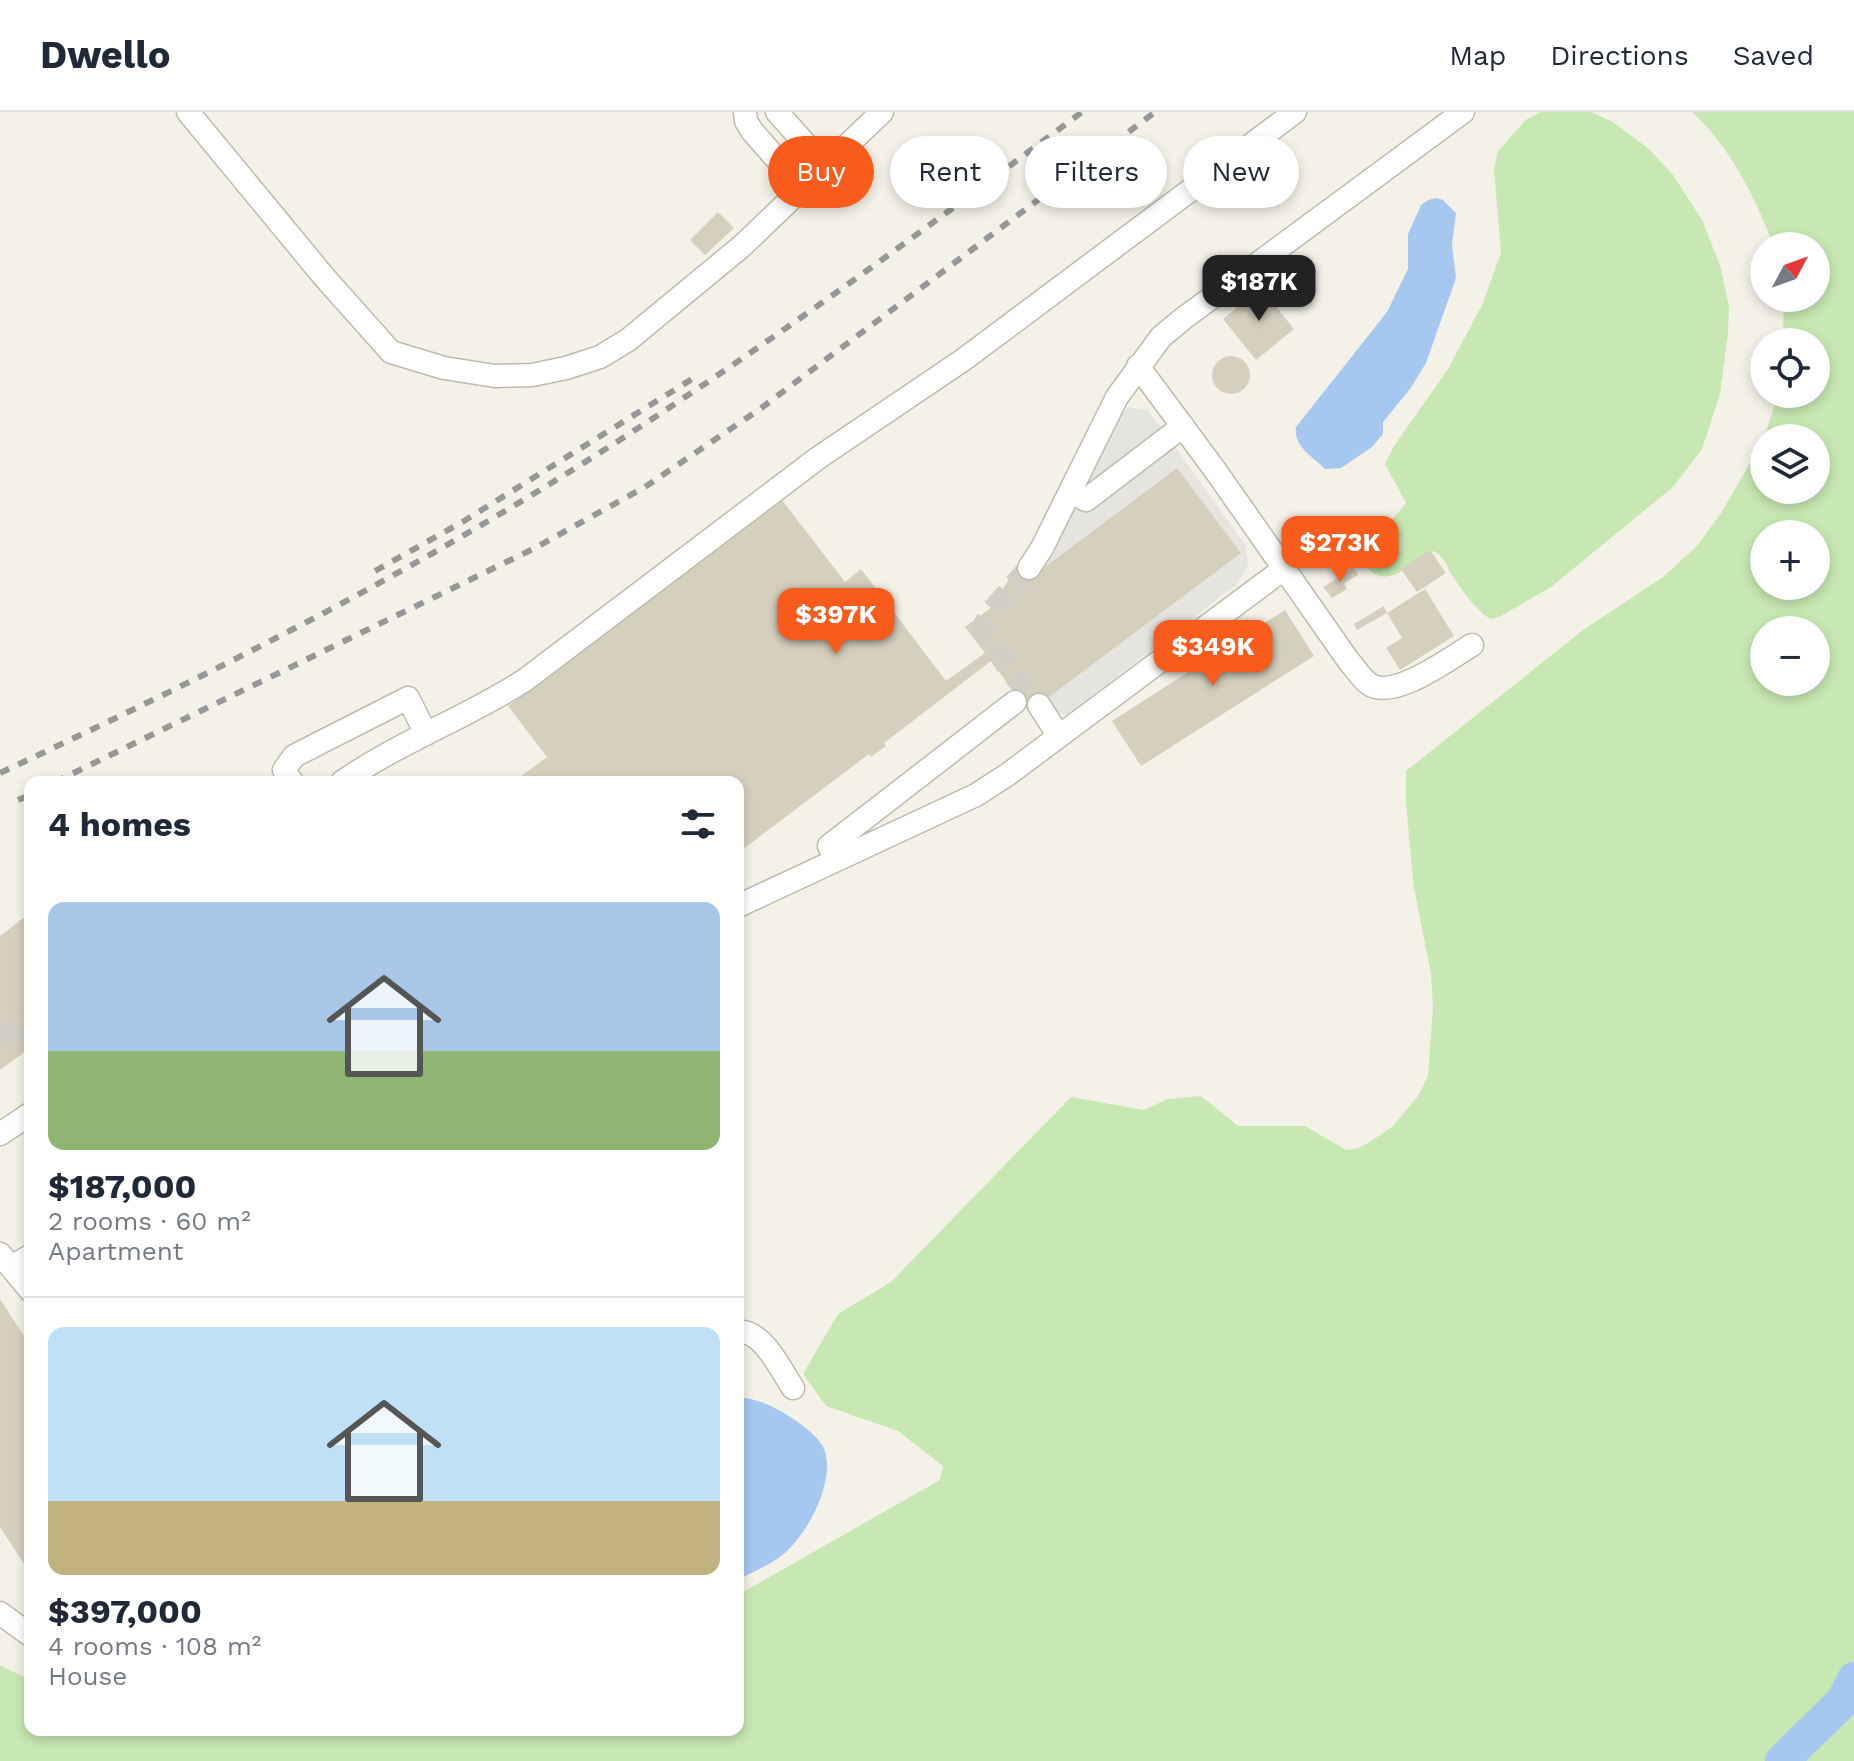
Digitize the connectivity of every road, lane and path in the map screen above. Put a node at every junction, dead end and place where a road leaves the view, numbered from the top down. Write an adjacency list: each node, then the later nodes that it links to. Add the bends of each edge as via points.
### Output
1 (188, 112): 10 (lane, via 391,352 444,368 532,375 600,357 628,340)
2 (745, 112): 9 (lane, via 752,131)
3 (777, 112): 7 (lane)
4 (882, 112): 8 (lane)
5 (1295, 112): 19 (lane, via 963,360 818,458 525,680)
6 (1463, 112): 11 (lane, via 1184,318)
7 (798, 136)
8 (857, 136)
9 (768, 149)
10 (781, 208)
11 (1138, 366): 12 (lane); 13 (lane)
12 (1183, 426): 13 (lane, via 1086,500); 15 (lane)
13 (1070, 492): 14 (lane)
14 (1029, 568)
15 (1285, 568): 16 (lane, via 1370,686 1384,690 1407,684); 20 (lane)
16 (1472, 645)
17 (1015, 702): 23 (lane, via 829,846)
18 (1039, 705): 20 (lane)
19 (426, 734): 21 (lane, via 408,698 294,756 284,770); 22 (lane)
20 (1058, 735): 23 (lane, via 976,795)
21 (288, 776)
22 (352, 776)
23 (835, 859): 24 (lane)
24 (744, 903)
25 (24, 1118): 26 (lane)
26 (0, 1134)
27 (14, 1259): 28 (lane)
28 (24, 1278)
29 (744, 1331): 30 (lane, via 756,1337)
30 (793, 1388)
31 (0, 1613): 32 (lane)
32 (24, 1631)

